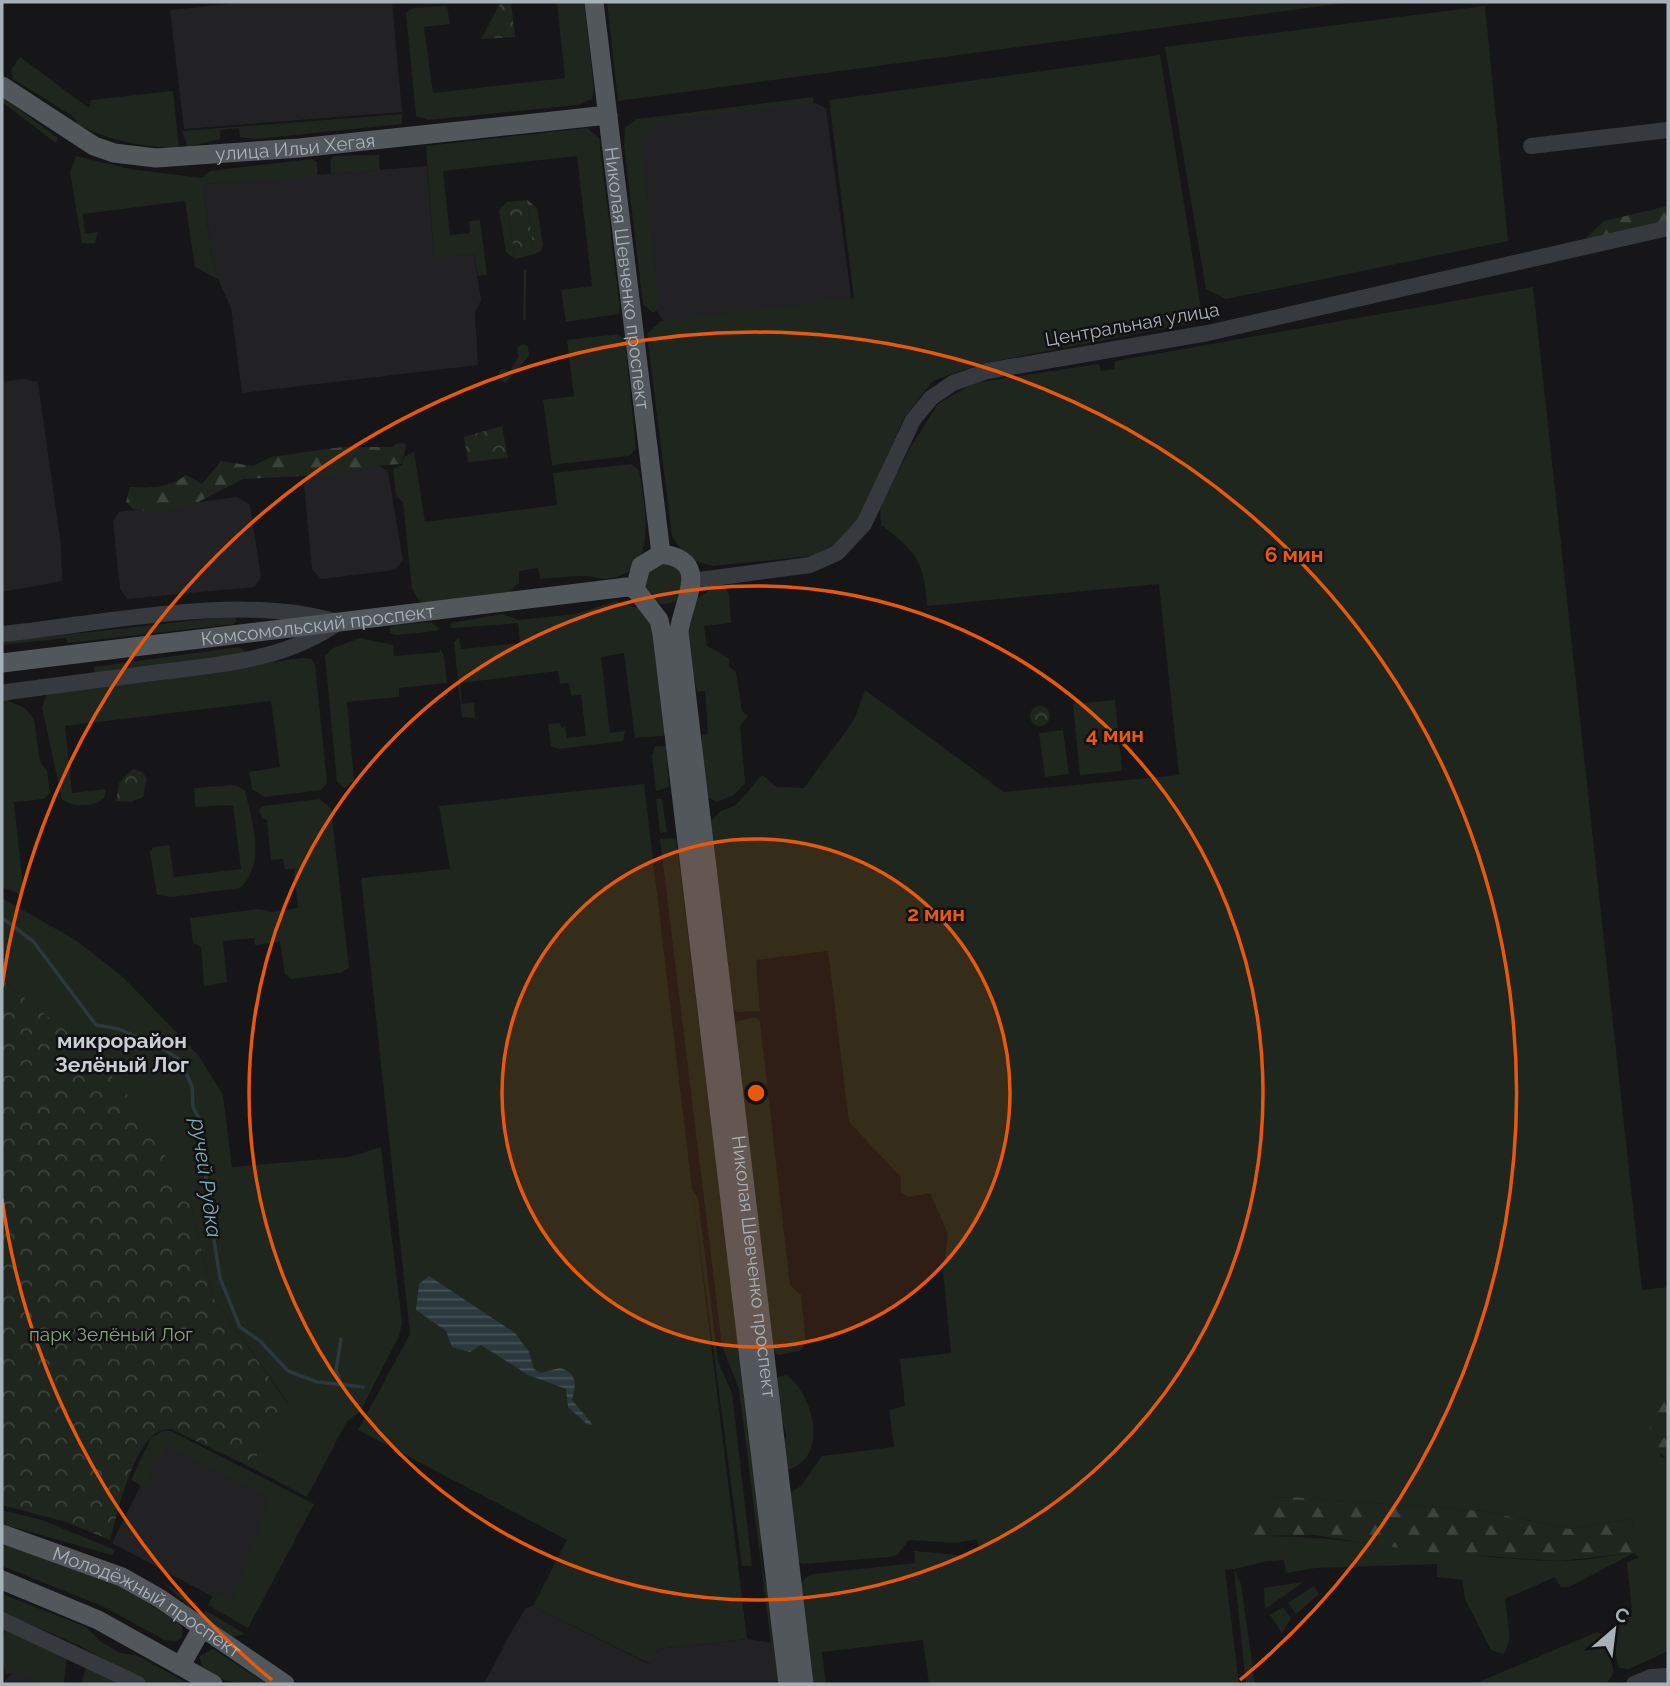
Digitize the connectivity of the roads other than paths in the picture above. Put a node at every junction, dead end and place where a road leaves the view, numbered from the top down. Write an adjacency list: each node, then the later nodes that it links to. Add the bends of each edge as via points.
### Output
1 (594, 2): 3 (main road, Николая Шевченко проспект)
2 (2, 86): 3 (main road, улица Ильи Хегая, via 94,146 156,158 299,148)
3 (608, 115): 7 (main road, Николая Шевченко проспект)
4 (1668, 130): 5 (street)
5 (1531, 146)
6 (1668, 228): 9 (street, Центральная улица, via 1208,333 987,372 954,383 931,398 914,420 864,524 837,553 810,565)
7 (661, 554): 8 (main road, via 641,566); 9 (main road, via 681,560 688,568)
8 (635, 589): 10 (main road); 11 (main road, Комсомольский проспект)
9 (690, 591): 10 (main road, via 681,607 667,612); 15 (main road, Николая Шевченко проспект, via 679,632)
10 (649, 609): 15 (main road, Николая Шевченко проспект, via 659,620 662,634)
11 (339, 622): 12 (street, via 286,611 231,609); 13 (main road, Комсомольский проспект); 14 (street, via 293,648 242,662)
12 (2, 635)
13 (2, 663)
14 (2, 694)
15 (758, 1365): 25 (main road, Николая Шевченко проспект); 26 (main road, Николая Шевченко проспект)
16 (2, 1534): 19 (main road, Молодёжный проспект, via 122,1577)
17 (2, 1580): 20 (main road, Молодёжный проспект, via 98,1620)
18 (2, 1620): 22 (street)
19 (202, 1628): 20 (main road); 24 (main road, Молодёжный проспект)
20 (181, 1665): 23 (main road, Молодёжный проспект)
21 (1668, 1676): 27 (street)
22 (138, 1684)
23 (213, 1684)
24 (285, 1684)
25 (788, 1684)
26 (804, 1684)
27 (1633, 1684)

